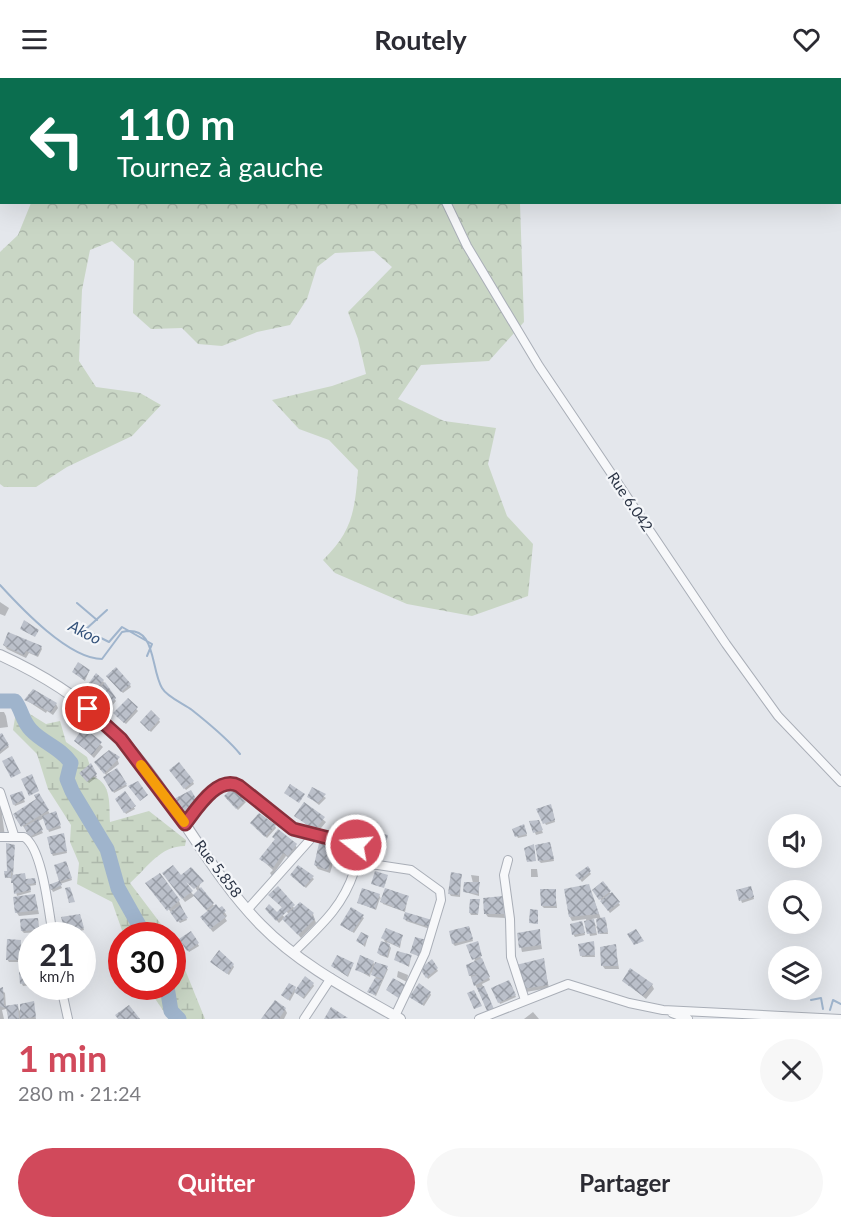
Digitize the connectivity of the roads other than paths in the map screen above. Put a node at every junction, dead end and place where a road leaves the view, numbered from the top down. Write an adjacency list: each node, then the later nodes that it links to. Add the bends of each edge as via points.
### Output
1 (447, 204): 3 (street, Rue 6.042, via 467,246 539,366 726,644 778,716)
2 (0, 655): 5 (street, Rue 5.858, via 41,677 106,724)
3 (841, 782)
4 (0, 792): 7 (street)
5 (185, 824): 6 (street, via 206,798 231,783 289,826); 11 (street, Rue 5.858)
6 (316, 833): 10 (street, via 356,845); 11 (street)
7 (14, 836): 8 (street); 12 (street, via 31,843)
8 (0, 837)
9 (508, 860): 16 (street, via 504,875 511,957)
10 (358, 862): 13 (street, via 343,900); 18 (street, via 411,870 440,891 441,900 425,953)
11 (248, 909): 13 (street, Rue 5.858)
12 (50, 922)
13 (293, 953): 14 (street, Rue 5.858)
14 (331, 978): 18 (street, Rue 5.858); 20 (street)
15 (64, 1000): 19 (street)
16 (525, 1000): 17 (street, via 574,984); 21 (street)
17 (663, 1010): 22 (street); 23 (street)
18 (397, 1017)
19 (68, 1019)
20 (304, 1019)
21 (479, 1019)
22 (688, 1019)
23 (841, 1019)

